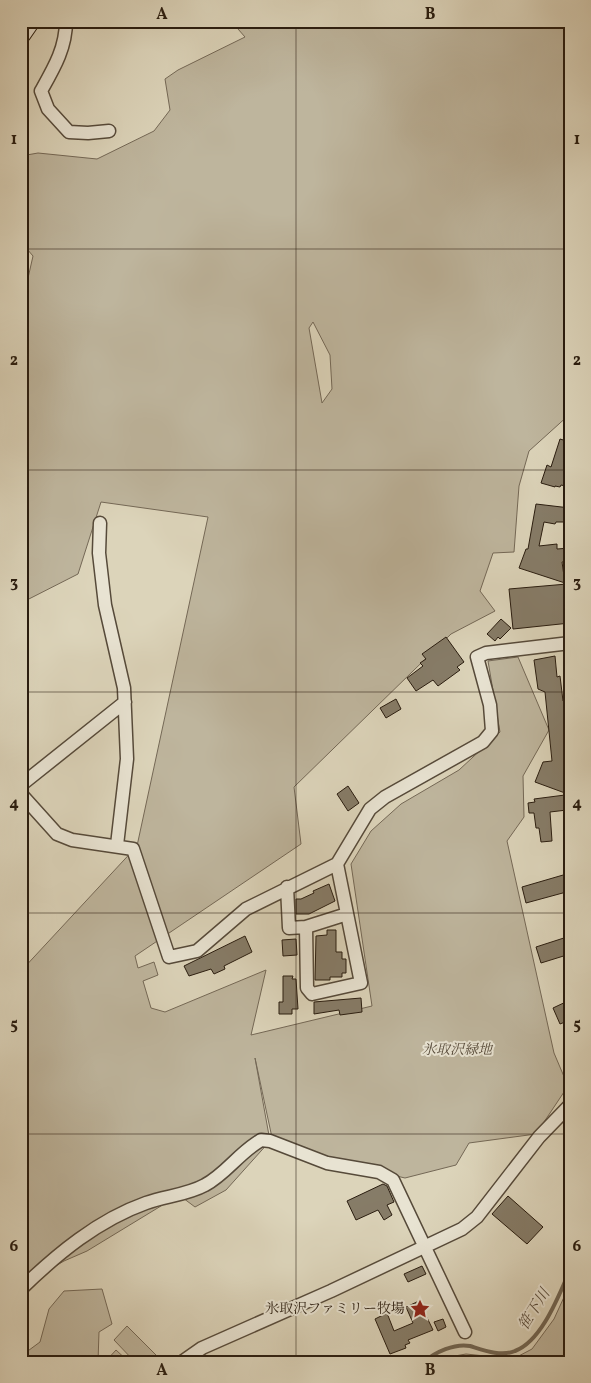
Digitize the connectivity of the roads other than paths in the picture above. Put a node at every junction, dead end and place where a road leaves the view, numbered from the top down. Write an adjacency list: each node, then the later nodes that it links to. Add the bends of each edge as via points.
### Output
1 (30, 21): 3 (street)
2 (66, 21): 4 (street, via 66,38 58,61 41,91 48,109 70,132)
3 (21, 34)
4 (109, 131)
5 (100, 523): 7 (street, via 99,553 105,605)
6 (570, 643): 11 (street, via 486,652 477,657 490,705 492,731 463,755 385,797 370,809)
7 (125, 702): 8 (street); 10 (street, via 127,759)
8 (21, 785)
9 (21, 794): 10 (street, via 57,834 72,840)
10 (117, 845): 12 (street, via 133,849 169,956 197,951 246,909)
11 (337, 864): 12 (street); 13 (street)
12 (287, 887): 14 (street, via 289,928)
13 (347, 914): 14 (street); 14 (street, via 362,983 312,994 307,988)
14 (306, 928)
15 (570, 1105): 16 (street, via 539,1137 477,1216 462,1229)
16 (427, 1247): 17 (street, via 400,1189 387,1175 327,1163 270,1140 261,1140 203,1186 148,1202 111,1218 48,1263); 18 (street); 19 (street, via 202,1348)
17 (21, 1289)
18 (465, 1332)
19 (182, 1362)

